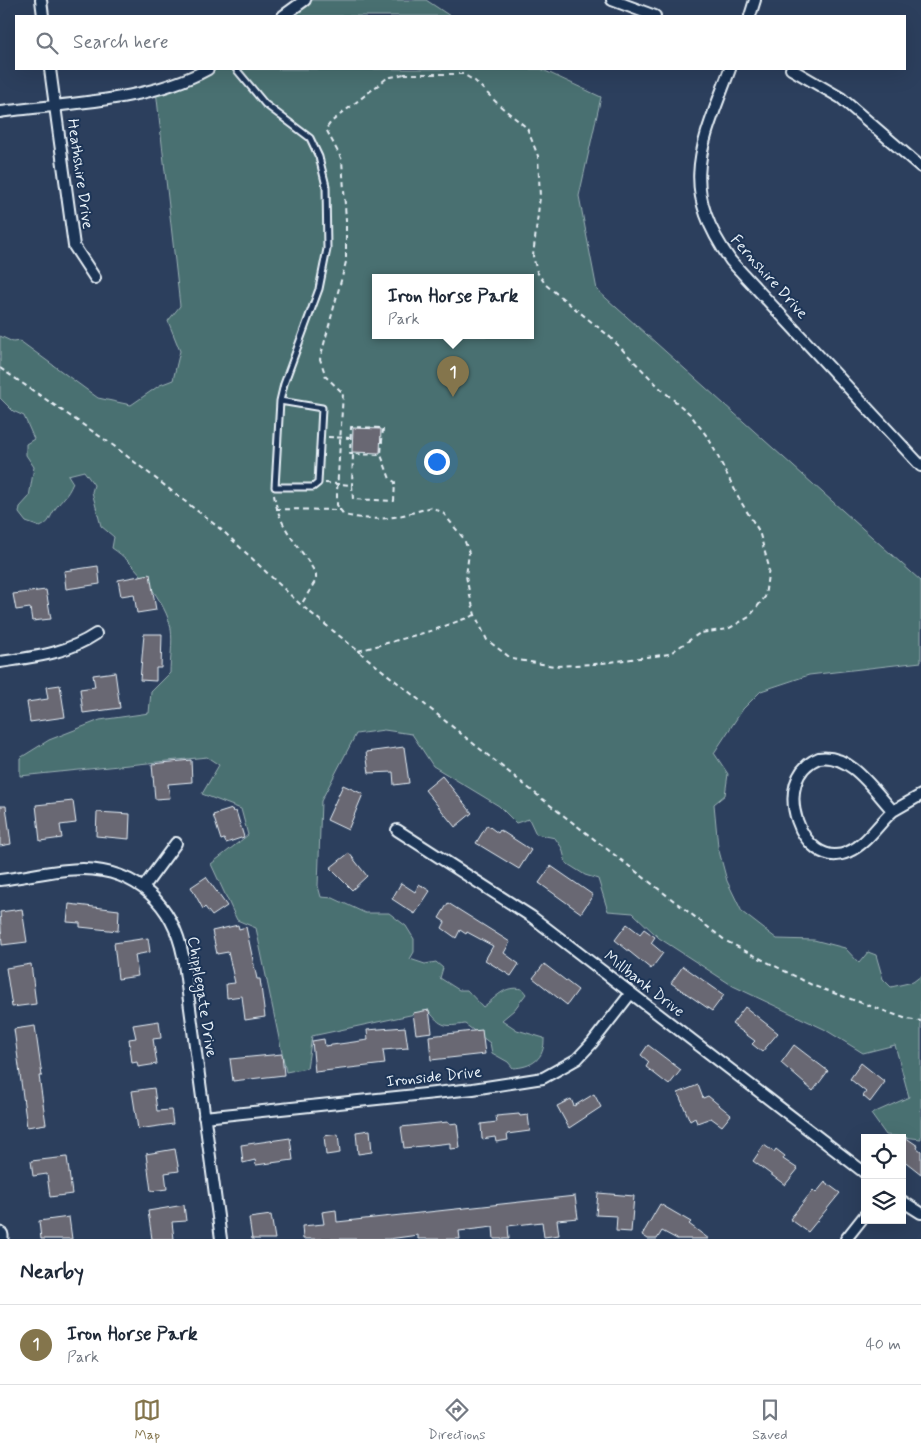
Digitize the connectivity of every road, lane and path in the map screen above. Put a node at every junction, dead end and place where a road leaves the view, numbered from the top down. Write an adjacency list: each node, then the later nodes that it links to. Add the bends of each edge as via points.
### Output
1 (41, 0): 5 (street)
2 (305, 0): 6 (street)
3 (612, 0): 7 (street)
4 (755, 0): 8 (street)
5 (43, 15)
6 (284, 15)
7 (652, 15)
8 (750, 15)
9 (50, 70): 14 (street, Heathshire Drive)
10 (206, 70): 14 (street, via 156,90)
11 (237, 70): 19 (lane, via 265,104 310,138 326,186 328,249 319,289)
12 (730, 70): 24 (street, Fernshire Drive, via 702,143 699,160 700,196 710,229 731,261)
13 (793, 70): 16 (street, via 841,98)
14 (55, 105): 15 (street); 17 (street, Heathshire Drive, via 74,246)
15 (0, 112)
16 (919, 161)
17 (95, 278)
18 (0, 368): 30 (path, via 114,446 223,531)
19 (280, 401): 20 (lane, via 322,408); 27 (lane)
20 (320, 436): 21 (path); 25 (lane)
21 (351, 438): 22 (path, via 350,454); 23 (path, via 351,427 382,428)
22 (354, 454): 23 (path); 26 (path)
23 (381, 455): 26 (path, via 390,479 395,482 393,501 353,500)
24 (921, 466)
25 (318, 483): 26 (path); 27 (lane, via 313,488)
26 (352, 485)
27 (275, 488): 28 (path)
28 (276, 509): 29 (path); 30 (path, via 292,541 316,574 316,580)
29 (341, 510): 31 (path, via 344,515 368,520 387,519 432,507 444,514 464,539 469,553 466,576); 31 (path, via 337,492 342,393 326,377 320,360 346,262 346,220 342,160 326,129 387,78 404,74 462,74 476,81 527,128 538,156 540,197 533,256 537,272 546,284 609,336 690,414 710,439 740,502 759,531 769,567 765,597 749,617 728,629 700,633 669,654 562,666 512,659 487,640)
30 (301, 605): 33 (path)
31 (475, 615): 33 (path)
32 (96, 634): 34 (street, via 55,654)
33 (358, 651): 42 (path, via 726,941 814,986)
34 (0, 662)
35 (921, 795): 36 (street)
36 (894, 811): 36 (street, via 848,852 830,854 818,850 805,837 795,808 793,788 797,776 811,762 834,758 852,767)
37 (397, 830): 41 (street, Millbank Drive, via 532,917)
38 (176, 843): 40 (street)
39 (0, 880): 40 (street, Chipplegate Drive, via 81,869 117,875)
40 (143, 888): 43 (street, Chipplegate Drive, via 164,908 180,941)
41 (631, 993): 43 (street, Ironside Drive, via 577,1059 543,1078); 44 (street, Millbank Drive)
42 (921, 1021)
43 (204, 1117): 50 (street, Chipplegate Drive)
44 (861, 1170)
45 (906, 1204): 46 (street)
46 (921, 1213)
47 (861, 1220): 51 (street)
48 (0, 1235): 49 (main road)
49 (0, 1239)
50 (221, 1239)
51 (846, 1239)

